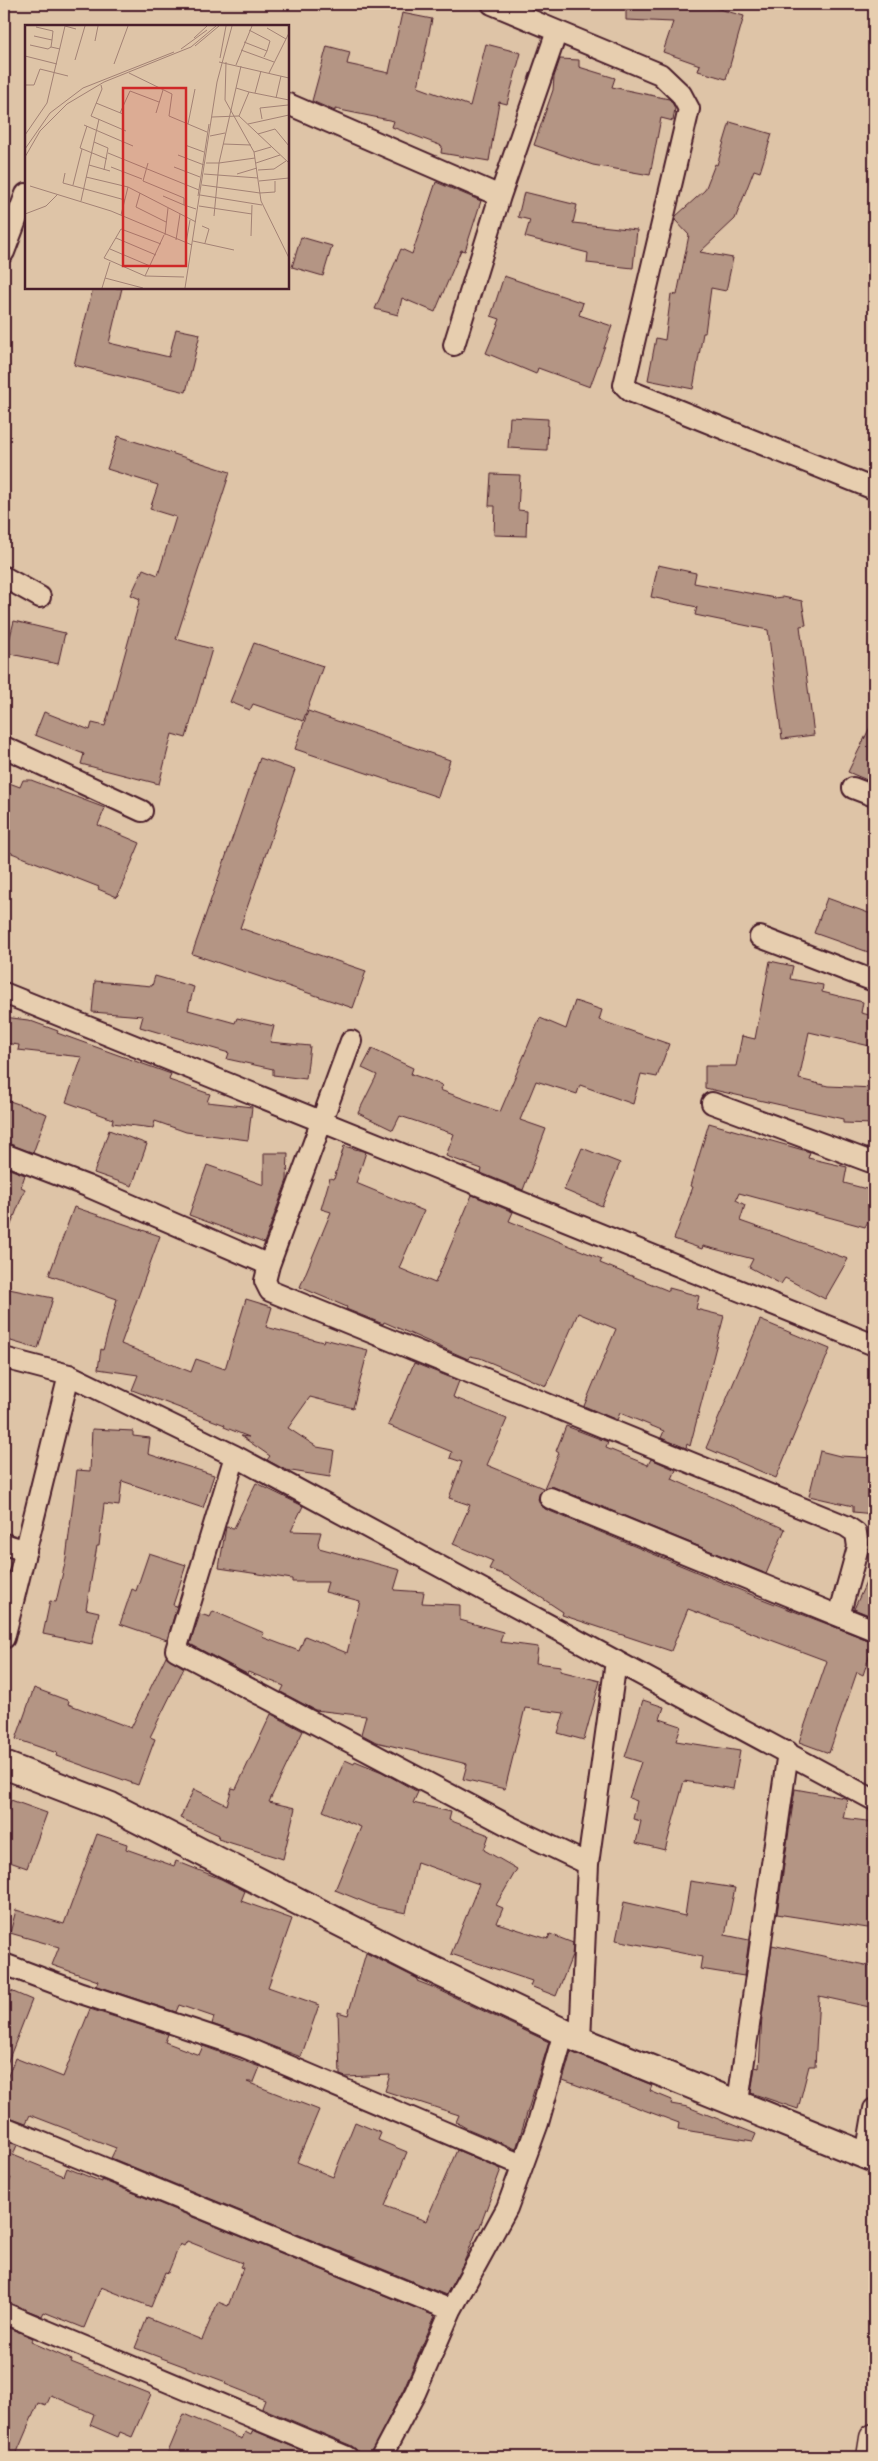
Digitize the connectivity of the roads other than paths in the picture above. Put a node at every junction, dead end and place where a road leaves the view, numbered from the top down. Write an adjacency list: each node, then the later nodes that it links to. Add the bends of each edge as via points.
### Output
1 (492, 4): 2 (street)
2 (557, 31): 4 (street); 8 (street, via 660,74 681,94 688,109 624,385 630,392)
3 (289, 104): 4 (street)
4 (500, 196): 7 (street)
5 (25, 197): 6 (street)
6 (4, 252)
7 (454, 345)
8 (874, 489)
9 (4, 577): 10 (street)
10 (40, 597)
11 (4, 747): 14 (street)
12 (853, 788): 13 (street)
13 (874, 796)
14 (142, 810)
15 (760, 937): 16 (street)
16 (874, 981)
17 (4, 993): 20 (street)
18 (351, 1041): 20 (street)
19 (712, 1103): 22 (street)
20 (322, 1120): 23 (street); 24 (street)
21 (4, 1154): 23 (street, via 87,1186)
22 (874, 1163)
23 (269, 1265): 31 (street, via 265,1281 270,1291 846,1526 856,1533 858,1547)
24 (874, 1345)
25 (4, 1358): 26 (street)
26 (69, 1375): 27 (street); 30 (street)
27 (235, 1456): 34 (street); 38 (street, via 176,1650 511,1827)
28 (550, 1498): 31 (street)
29 (4, 1544): 30 (street)
30 (26, 1551): 33 (street)
31 (839, 1616): 32 (street)
32 (874, 1630)
33 (4, 1638)
34 (616, 1661): 35 (street); 38 (street)
35 (788, 1752): 37 (street); 41 (street)
36 (4, 1765): 40 (street, via 111,1806 421,1964)
37 (874, 1800)
38 (588, 1864): 40 (street)
39 (4, 1964): 45 (street, via 244,2047)
40 (572, 2036): 41 (street); 45 (street)
41 (738, 2102): 44 (street)
42 (874, 2109): 44 (street)
43 (4, 2127): 46 (street)
44 (870, 2158)
45 (522, 2165): 46 (street, via 506,2208)
46 (451, 2310): 50 (street, via 415,2393)
47 (4, 2314): 49 (street)
48 (874, 2438): 51 (main road)
49 (347, 2457)
50 (381, 2457)
51 (871, 2457)

